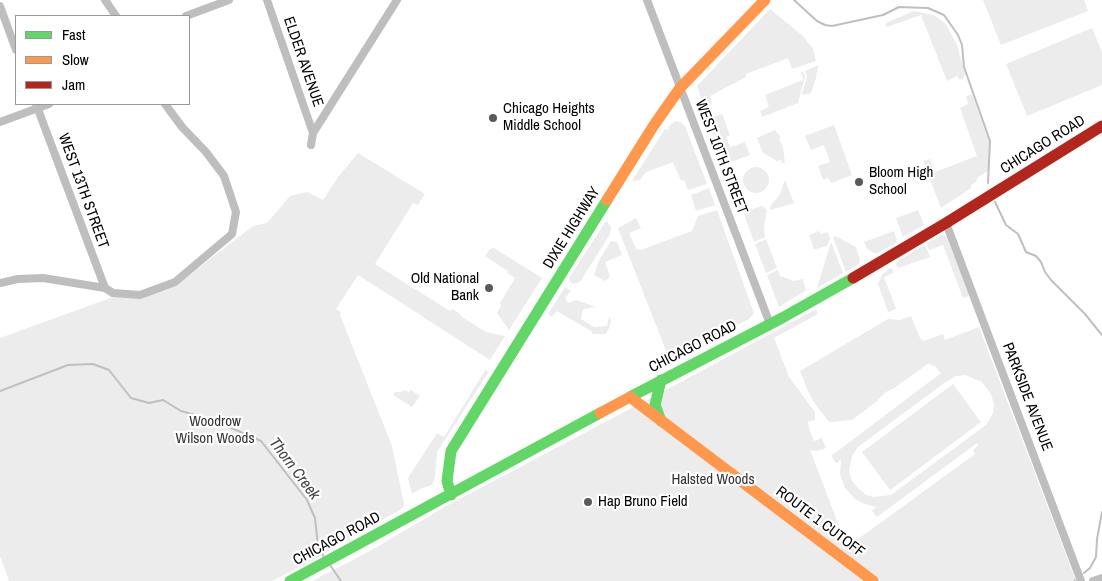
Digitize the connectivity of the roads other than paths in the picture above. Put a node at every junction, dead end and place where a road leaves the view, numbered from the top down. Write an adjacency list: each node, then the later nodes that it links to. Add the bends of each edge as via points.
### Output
1 (105, 0): 8 (street)
2 (228, 0): 9 (street)
3 (267, 0): 16 (street, ELDER AVENUE)
4 (397, 0): 16 (street)
5 (647, 0): 11 (street, WEST 10TH STREET)
6 (765, 0): 11 (main road, DIXIE HIGHWAY)
7 (1, 10): 10 (street)
8 (115, 15)
9 (189, 15)
10 (15, 47)
11 (680, 88): 21 (street, WEST 10TH STREET); 25 (main road, DIXIE HIGHWAY, via 654,124 451,452 447,481)
12 (166, 105): 20 (street, via 224,176 236,212 232,234 175,282 140,295 113,293)
13 (37, 106): 14 (street); 20 (street, WEST 13TH STREET)
14 (0, 122)
15 (1102, 126): 18 (main road, CHICAGO ROAD)
16 (313, 133): 17 (street)
17 (312, 145)
18 (946, 223): 21 (main road, CHICAGO ROAD); 29 (street, PARKSIDE AVENUE)
19 (0, 283): 20 (street, via 43,278)
20 (104, 288)
21 (770, 324): 22 (main road, CHICAGO ROAD)
22 (660, 380): 23 (main road, CHICAGO ROAD); 24 (main road, via 655,405)
23 (630, 397): 24 (main road, ROUTE 1 CUTOFF); 25 (main road, CHICAGO ROAD)
24 (661, 421): 28 (main road, ROUTE 1 CUTOFF)
25 (451, 494): 27 (main road, CHICAGO ROAD)
26 (1102, 578): 30 (street)
27 (290, 581)
28 (873, 581)
29 (1082, 581)
30 (1093, 581)

